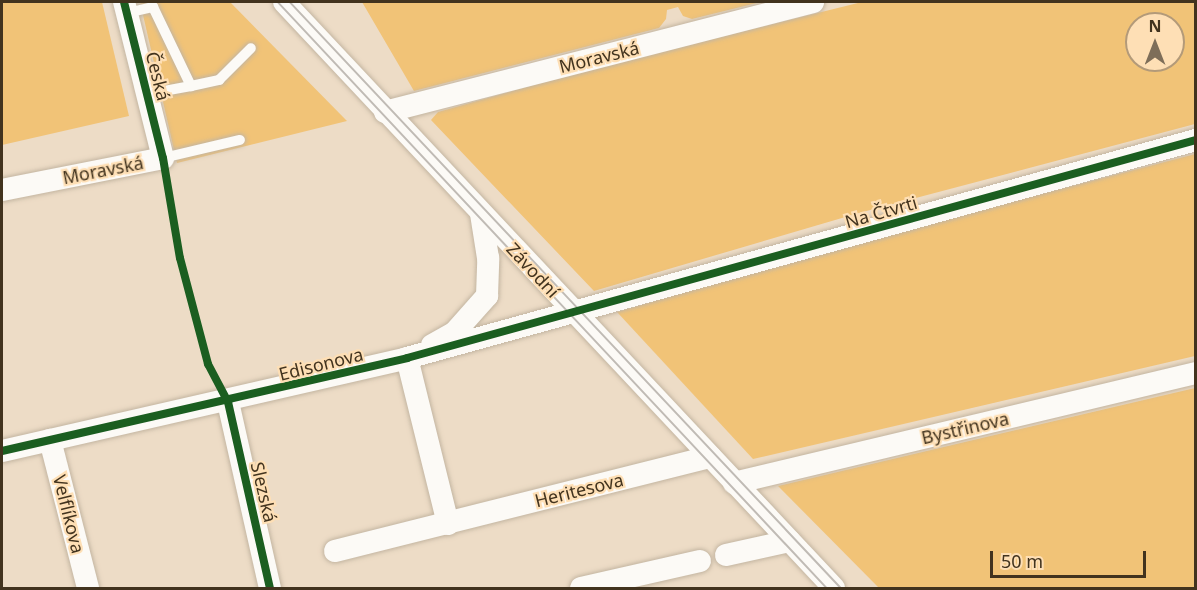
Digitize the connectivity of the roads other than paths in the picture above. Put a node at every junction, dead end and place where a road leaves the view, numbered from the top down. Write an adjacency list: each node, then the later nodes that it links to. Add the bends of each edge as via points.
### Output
1 (284, 2): 7 (street, Závodní)
2 (813, 2): 7 (street, Moravská)
3 (125, 7): 5 (lane, via 153,7); 6 (street, Česká)
4 (251, 48): 5 (lane, via 219,80)
5 (191, 86): 6 (lane)
6 (147, 94): 10 (street, Česká)
7 (385, 112): 12 (street, Závodní)
8 (240, 140): 10 (lane, Moravská)
9 (1196, 140): 13 (street, Na Čtvrti)
10 (163, 158): 11 (street, Moravská)
11 (2, 190)
12 (481, 214): 13 (street, Závodní); 14 (street, Edisonova, via 488,258 487,296 454,333)
13 (575, 314): 14 (street, Edisonova); 19 (street, Závodní)
14 (407, 358): 16 (street, Edisonova); 21 (street)
15 (1196, 373): 20 (street, Bystřinova)
16 (228, 402): 17 (street, Edisonova); 27 (street, Slezská)
17 (50, 440): 18 (street, Edisonova); 26 (street, Velflíkova)
18 (2, 451)
19 (710, 457): 20 (street, Závodní); 21 (street, Heritesova)
20 (734, 483): 22 (street, Závodní)
21 (448, 524): 23 (street, Heritesova)
22 (789, 541): 24 (street); 29 (street, Závodní)
23 (335, 551)
24 (726, 555)
25 (700, 561): 28 (street)
26 (88, 588)
27 (270, 588)
28 (581, 588)
29 (834, 588)

